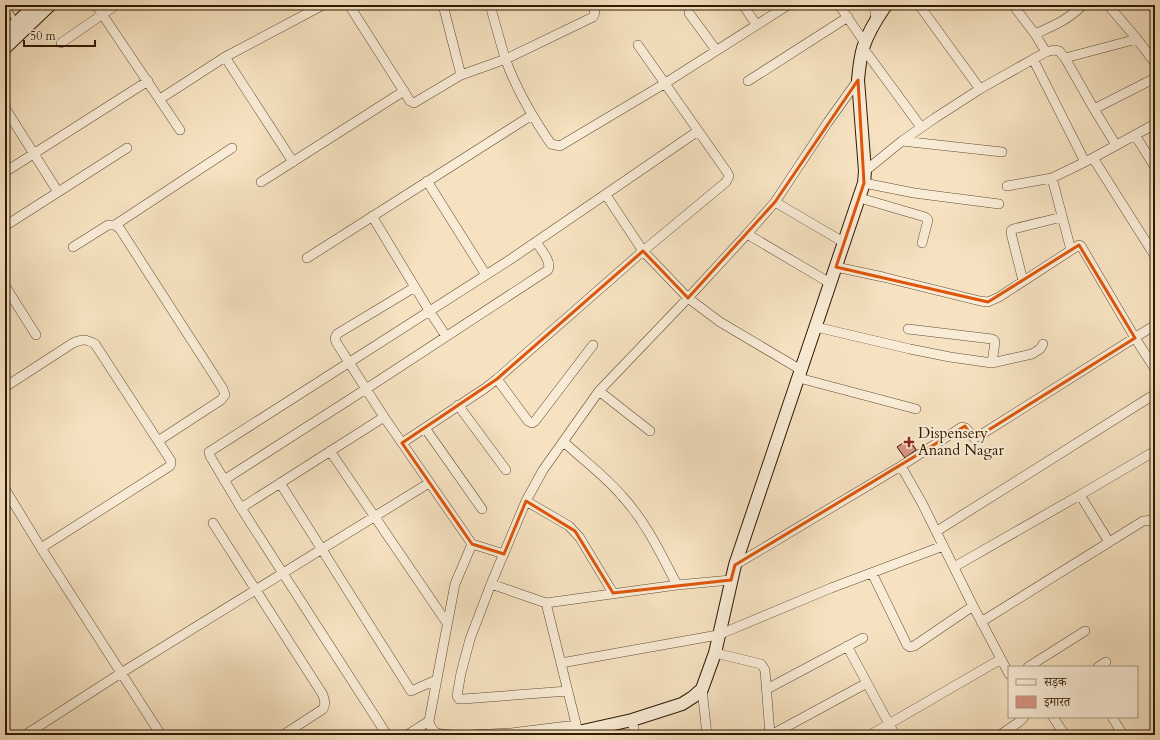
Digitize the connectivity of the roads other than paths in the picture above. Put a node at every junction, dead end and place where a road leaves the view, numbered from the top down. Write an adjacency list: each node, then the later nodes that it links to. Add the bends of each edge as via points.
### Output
1 (6, 5): 25 (lane)
2 (35, 5): 25 (street)
3 (50, 5): 25 (street)
4 (96, 5): 21 (street)
5 (116, 5): 21 (street)
6 (323, 5): 35 (street)
7 (349, 5): 47 (street)
8 (443, 5): 40 (street)
9 (490, 5): 37 (street)
10 (592, 5): 37 (street, via 595,12 593,16)
11 (743, 5): 24 (street)
12 (788, 5): 24 (street)
13 (839, 5): 22 (street)
14 (874, 5): 23 (street)
15 (886, 5): 23 (street)
16 (919, 5): 46 (street)
17 (1013, 5): 27 (street)
18 (1083, 5): 27 (street, via 1059,24)
19 (1108, 5): 28 (street)
20 (690, 13): 33 (street)
21 (102, 15): 29 (street); 43 (street)
22 (848, 17): 31 (street); 44 (street)
23 (876, 20): 31 (street)
24 (756, 24): 33 (street)
25 (20, 27): 26 (street); 32 (street)
26 (5, 34)
27 (1035, 34): 34 (street)
28 (1137, 39): 36 (street); 39 (street)
29 (61, 43)
30 (638, 45): 45 (street)
31 (864, 46): 42 (street); 53 (street)
32 (5, 48)
33 (716, 50): 45 (street)
34 (1046, 52): 36 (street, via 1059,51); 38 (street)
35 (225, 57): 48 (street); 64 (street)
36 (1065, 58): 50 (street)
37 (506, 59): 40 (street); 51 (street)
38 (1033, 59): 46 (street); 63 (street)
39 (1155, 63)
40 (461, 75): 47 (street, via 414,103)
41 (1155, 78): 50 (street)
42 (858, 80): 66 (street); 76 (street)
43 (148, 81): 48 (street); 62 (street)
44 (748, 81)
45 (664, 84): 51 (street, via 560,146 552,144); 55 (street)
46 (980, 89): 53 (street)
47 (404, 90): 64 (street)
48 (160, 99): 54 (street)
49 (5, 108): 62 (street)
50 (1094, 109): 58 (street)
51 (532, 115): 69 (street)
52 (1155, 124): 56 (street)
53 (921, 127): 57 (street)
54 (180, 130)
55 (698, 131): 74 (street); 88 (street, via 728,172 728,179)
56 (1135, 135): 58 (street); 65 (street)
57 (902, 141): 61 (street); 66 (street)
58 (1116, 145): 63 (street)
59 (127, 148): 73 (street)
60 (232, 148): 80 (street)
61 (1002, 152)
62 (34, 154): 67 (street); 73 (street)
63 (1089, 160): 68 (street); 89 (street)
64 (292, 162): 70 (street)
65 (1155, 167)
66 (865, 171): 71 (street)
67 (5, 172)
68 (1052, 178): 72 (street); 79 (street)
69 (427, 181): 78 (street); 92 (street)
70 (261, 182)
71 (864, 183): 75 (street); 77 (street, via 914,193)
72 (1007, 186)
73 (58, 192): 81 (street)
74 (606, 195): 83 (street); 88 (street)
75 (860, 198): 84 (street); 85 (street, via 926,217 928,220)
76 (775, 202): 82 (street); 84 (street)
77 (999, 204)
78 (372, 216): 90 (street); 96 (street)
79 (1062, 218): 87 (street); 93 (street, via 1011,231)
80 (115, 225): 86 (street, via 108,225); 121 (street, via 124,235 225,395)
81 (5, 226)
82 (747, 234): 94 (street); 97 (street)
83 (536, 242): 92 (street); 103 (street, via 550,266 548,270)
84 (845, 242): 91 (street)
85 (922, 243)
86 (73, 247)
87 (1071, 250): 93 (street); 104 (street, via 1076,245 1081,246)
88 (643, 251): 97 (street); 111 (street)
89 (1155, 256)
90 (307, 258)
91 (836, 267): 93 (street, via 988,302); 94 (street)
92 (486, 275): 98 (street)
93 (1023, 281)
94 (830, 283): 100 (street)
95 (5, 286): 102 (street)
96 (415, 287): 98 (street); 107 (street, via 337,334 336,342)
97 (688, 298): 110 (street); 114 (street)
98 (430, 312): 103 (street); 107 (street)
99 (1155, 325): 104 (street)
100 (816, 327): 108 (street, via 950,358); 110 (street)
101 (908, 329): 108 (street, via 992,338 995,342)
102 (36, 335)
103 (446, 336): 113 (street)
104 (1135, 338): 109 (street); 126 (street, via 979,436 974,438 962,427)
105 (1043, 344): 108 (street, via 1032,354)
106 (593, 346): 111 (street, via 535,422 528,420)
107 (349, 362): 113 (street); 128 (street, via 209,452)
108 (992, 363)
109 (1155, 369)
110 (800, 374): 117 (street); 146 (street)
111 (497, 379): 116 (street)
112 (5, 387): 121 (street, via 73,343 89,340 95,344)
113 (366, 389): 118 (street); 128 (street)
114 (599, 391): 120 (street); 122 (street)
115 (1155, 394): 139 (street)
116 (458, 405): 119 (street); 127 (street)
117 (916, 409)
118 (384, 417): 123 (street); 125 (street)
119 (425, 428): 123 (street); 135 (street)
120 (650, 430)
121 (158, 441): 143 (street, via 171,461 170,466)
122 (564, 442): 133 (street, via 543,470); 152 (street, via 624,498 658,546)
123 (402, 443): 130 (street)
124 (1155, 450): 132 (street)
125 (330, 451): 129 (street); 136 (street)
126 (901, 466): 139 (street); 146 (street)
127 (506, 470)
128 (224, 480): 134 (street)
129 (280, 483): 134 (street); 144 (street)
130 (429, 483): 136 (street); 141 (street)
131 (5, 489): 143 (street)
132 (1080, 496): 140 (street); 147 (street)
133 (526, 501): 145 (street); 154 (street, via 575,531)
134 (241, 508): 148 (street)
135 (482, 509)
136 (374, 516): 144 (street); 158 (street)
137 (1155, 520): 140 (street, via 1143,521)
138 (213, 523): 153 (street)
139 (937, 531): 142 (street)
140 (1110, 542): 157 (street)
141 (472, 544): 145 (street); 158 (street, via 455,584)
142 (943, 546): 147 (street); 149 (street)
143 (41, 548): 167 (street)
144 (322, 548): 148 (street); 169 (street, via 411,690)
145 (504, 554): 151 (street)
146 (735, 565): 150 (street)
147 (954, 567): 156 (street)
148 (283, 573): 153 (street); 185 (street)
149 (872, 573): 156 (street, via 910,647); 160 (street)
150 (731, 580): 152 (street); 160 (street)
151 (491, 584): 155 (street); 173 (street, via 470,639 461,673 457,696 459,699)
152 (677, 585): 154 (street)
153 (256, 589): 167 (street); 184 (street, via 323,695 325,703 323,709)
154 (613, 593): 155 (street)
155 (546, 603): 165 (street)
156 (973, 606): 157 (street)
157 (981, 622): 164 (street)
158 (447, 624): 169 (street)
159 (1085, 631): 166 (street)
160 (718, 635): 163 (street); 165 (street)
161 (863, 638): 162 (street)
162 (847, 646): 170 (street); 172 (street)
163 (715, 653): 171 (street); 172 (street, via 761,664 765,670)
164 (1001, 659): 168 (street); 179 (street)
165 (561, 663): 173 (street)
166 (1030, 666)
167 (121, 672): 182 (street); 183 (street)
168 (1008, 672)
169 (436, 680): 178 (street)
170 (867, 683): 179 (street); 191 (street)
171 (702, 689): 177 (street, via 682,704); 190 (street)
172 (767, 689): 191 (street)
173 (568, 691): 180 (street)
174 (1023, 718): 194 (street)
175 (1054, 718): 195 (street)
176 (1113, 718): 196 (street)
177 (632, 720): 180 (street); 189 (street)
178 (428, 721): 186 (street); 187 (street, via 430,727 439,734)
179 (889, 724): 192 (street); 193 (street)
180 (576, 731): 181 (street)
181 (510, 734): 188 (street)
182 (25, 735)
183 (161, 735)
184 (283, 735)
185 (387, 735)
186 (407, 735)
187 (454, 735)
188 (469, 735)
189 (635, 735)
190 (707, 735)
191 (770, 735)
192 (870, 735)
193 (895, 735)
194 (1000, 735)
195 (1065, 735)
196 (1124, 735)

